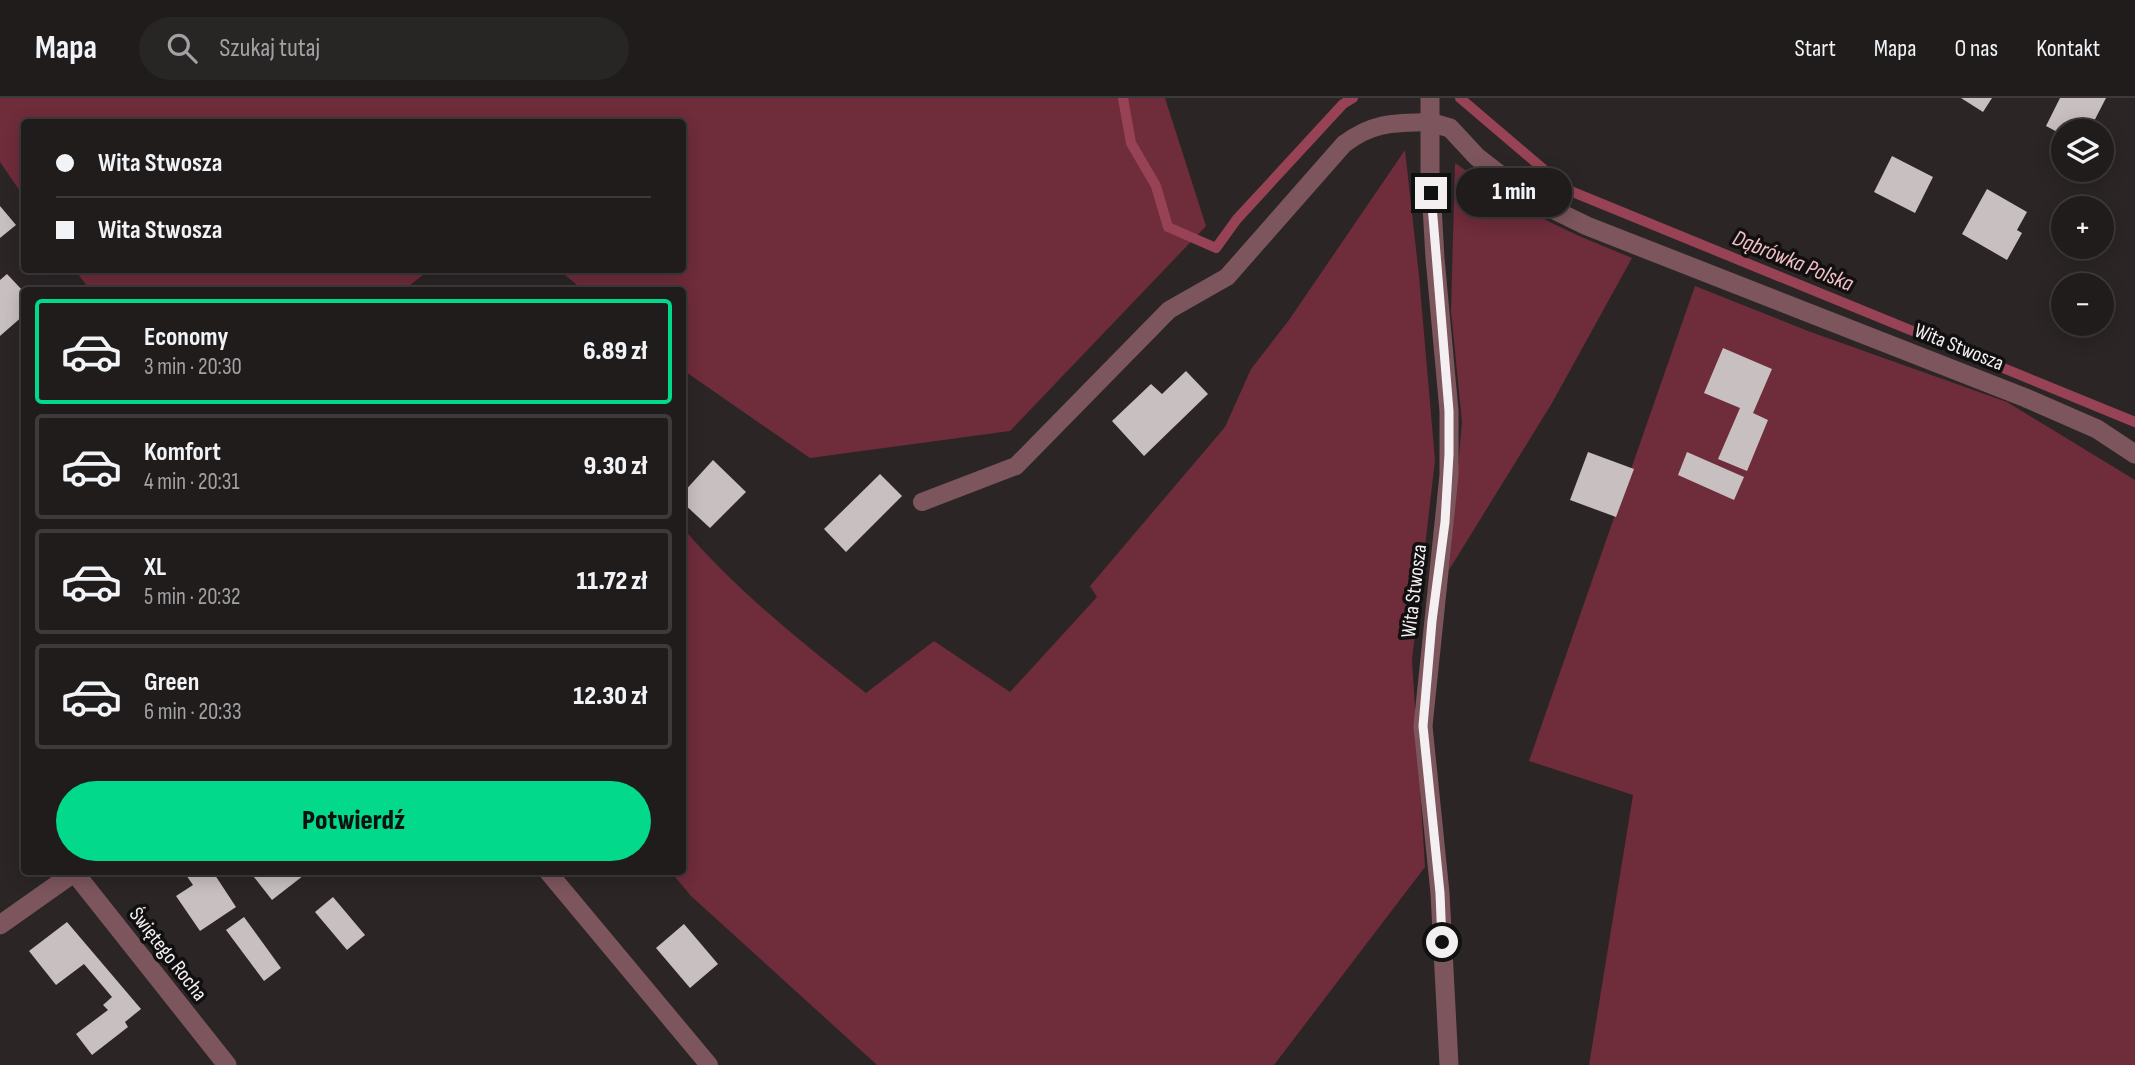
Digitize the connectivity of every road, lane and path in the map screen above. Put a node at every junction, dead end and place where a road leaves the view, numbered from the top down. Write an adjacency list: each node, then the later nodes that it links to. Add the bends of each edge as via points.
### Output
1 (1430, 98): 2 (street, Wita Stwosza)
2 (1429, 122): 3 (street, Wita Stwosza, via 1450,128 1512,184 1587,226 2026,398 2097,429); 4 (lane, via 1382,125 1352,138 1227,277 1169,310 1016,466); 11 (street, Wita Stwosza, via 1449,424 1446,510 1423,726 1440,893)
3 (2135, 454)
4 (922, 502)
5 (70, 875): 8 (street)
6 (76, 875): 9 (street, Świętego Rocha)
7 (551, 875): 10 (lane)
8 (0, 925)
9 (227, 1065)
10 (709, 1065)
11 (1449, 1065)

